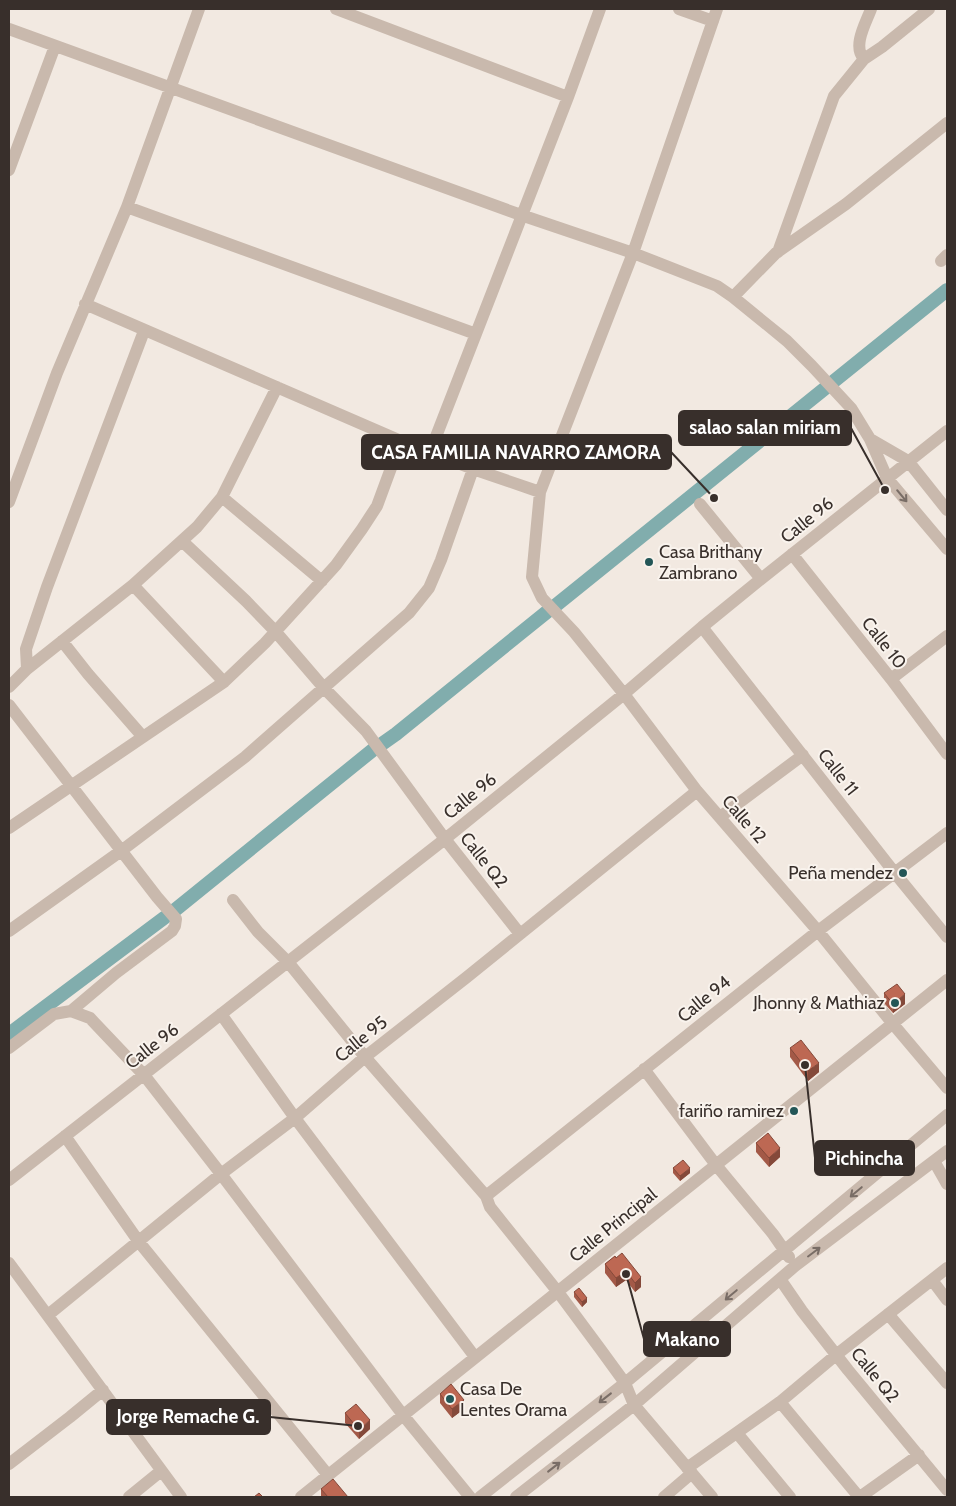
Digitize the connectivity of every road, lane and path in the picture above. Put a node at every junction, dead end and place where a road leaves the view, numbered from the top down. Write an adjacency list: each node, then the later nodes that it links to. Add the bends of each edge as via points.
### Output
1 (199, 9): 11 (street)
2 (336, 9): 12 (street)
3 (600, 9): 12 (street)
4 (679, 9): 7 (street)
5 (871, 9): 10 (street, via 859,44)
6 (929, 9): 10 (street)
7 (715, 15): 18 (street, Calle 12)
8 (9, 29): 9 (street)
9 (55, 46): 11 (street); 14 (street)
10 (864, 58): 17 (street, via 834,96)
11 (170, 89): 15 (street); 16 (street)
12 (568, 97): 16 (street)
13 (947, 123): 17 (street, via 846,204)
14 (9, 170)
15 (127, 207): 20 (street); 22 (street)
16 (521, 215): 18 (street); 22 (street)
17 (778, 252): 19 (street)
18 (633, 253): 19 (street, via 717,286); 31 (street, Calle 12)
19 (734, 297): 25 (street, via 812,366 851,408)
20 (85, 304): 21 (street); 33 (street)
21 (144, 331): 23 (street); 46 (street, via 47,587 26,649)
22 (476, 334): 27 (street)
23 (276, 387): 26 (street); 32 (street)
24 (947, 431): 28 (street, Calle 96)
25 (870, 439): 28 (street); 30 (street)
26 (400, 441): 27 (street); 40 (street, via 377,506)
27 (430, 452): 29 (street)
28 (908, 461): 30 (street, Calle 96); 35 (street)
29 (473, 469): 31 (street); 50 (street, via 429,588 409,614)
30 (887, 478): 37 (street, one-way to 37); 38 (street, Calle 96)
31 (540, 492): 51 (street, Calle 12, via 532,577 542,598)
32 (222, 497): 36 (street); 40 (street)
33 (9, 502)
34 (700, 504): 39 (street)
35 (947, 510)
36 (182, 541): 41 (street); 43 (street, Calle Q2)
37 (947, 549)
38 (792, 554): 39 (street, Calle 96); 47 (street, Calle 10)
39 (761, 579): 42 (street, Calle 96)
40 (322, 580): 43 (street)
41 (133, 585): 45 (street); 48 (street)
42 (702, 627): 51 (street, Calle 96); 55 (street, Calle 11)
43 (275, 631): 48 (street); 50 (street, Calle Q2)
44 (947, 636): 47 (street)
45 (62, 641): 46 (street); 53 (street)
46 (27, 670): 49 (street)
47 (891, 679): 54 (street, Calle 10)
48 (224, 682): 53 (street)
49 (9, 687)
50 (324, 688): 61 (street, Calle Q2, via 366,731); 62 (street, via 245,757)
51 (624, 694): 57 (street, Calle 12); 61 (street, Calle 96)
52 (9, 705): 56 (street)
53 (143, 737): 56 (street)
54 (947, 754)
55 (802, 755): 58 (street); 63 (street, Calle 11)
56 (72, 785): 59 (street); 62 (street)
57 (697, 791): 58 (street, Calle 12); 67 (street, Calle 95)
58 (720, 817): 65 (street, Calle 12)
59 (9, 828)
60 (947, 832): 63 (street, Calle 94)
61 (445, 839): 67 (street, Calle Q2); 69 (street, Calle 96)
62 (121, 851): 66 (street); 71 (street, via 176,920 175,926)
63 (894, 872): 65 (street, Calle 94); 68 (street, Calle 11)
64 (232, 900): 69 (street)
65 (818, 930): 73 (street, Calle 12); 76 (street, Calle 94)
66 (9, 931)
67 (520, 934): 75 (street, Calle 95)
68 (947, 937)
69 (288, 962): 72 (street, Calle 96); 75 (street)
70 (947, 980): 73 (street, Calle Principal)
71 (71, 1011): 74 (street, via 54,1014); 77 (street, via 90,1018)
72 (221, 1014): 77 (street, Calle 96); 80 (street)
73 (893, 1024): 78 (street, Calle 12); 84 (street, Calle Principal)
74 (9, 1048)
75 (365, 1057): 80 (street, Calle 95); 88 (street)
76 (644, 1070): 84 (street); 88 (street, Calle 94)
77 (144, 1075): 81 (street, Calle 96); 85 (street)
78 (947, 1088)
79 (947, 1116): 90 (street, one-way to 90)
80 (295, 1118): 85 (street, Calle 95); 101 (street)
81 (65, 1136): 86 (street, Calle 96); 89 (street)
82 (947, 1151): 83 (street)
83 (934, 1162): 87 (street); 92 (street, one-way to 83)
84 (716, 1165): 90 (street); 96 (street, Calle Principal)
85 (221, 1174): 89 (street, Calle 95); 107 (street)
86 (9, 1180)
87 (947, 1184)
88 (486, 1196): 96 (street, via 490,1207)
89 (139, 1242): 98 (street, Calle 95); 113 (street)
90 (784, 1251): 92 (street); 103 (street, one-way to 103)
91 (9, 1263): 98 (street)
92 (795, 1266): 94 (street)
93 (947, 1268): 95 (street)
94 (780, 1279): 100 (street, Calle Q2); 106 (street)
95 (932, 1280): 97 (street); 99 (street)
96 (558, 1292): 101 (street, Calle Principal); 103 (street)
97 (947, 1300)
98 (48, 1314): 104 (street)
99 (888, 1314): 100 (street); 102 (street)
100 (836, 1354): 105 (street); 109 (street, Calle Q2)
101 (475, 1358): 107 (street, Calle Principal)
102 (947, 1382)
103 (624, 1383): 106 (street); 119 (street, one-way to 119)
104 (103, 1390): 110 (street); 112 (street)
105 (780, 1402): 108 (street); 124 (street)
106 (634, 1404): 111 (street); 120 (street, one-way to 106)
107 (403, 1415): 113 (street, Calle Principal); 118 (street)
108 (737, 1433): 111 (street); 123 (street)
109 (918, 1455): 114 (street, Calle Q2); 124 (street)
110 (9, 1464)
111 (689, 1470): 121 (street); 122 (street)
112 (161, 1471): 115 (street); 116 (street)
113 (328, 1476): 117 (street, Calle Principal)
114 (947, 1490)
115 (129, 1497)
116 (181, 1497)
117 (301, 1497)
118 (470, 1497)
119 (480, 1497)
120 (516, 1497)
121 (664, 1497)
122 (712, 1497)
123 (790, 1497)
124 (860, 1497)

